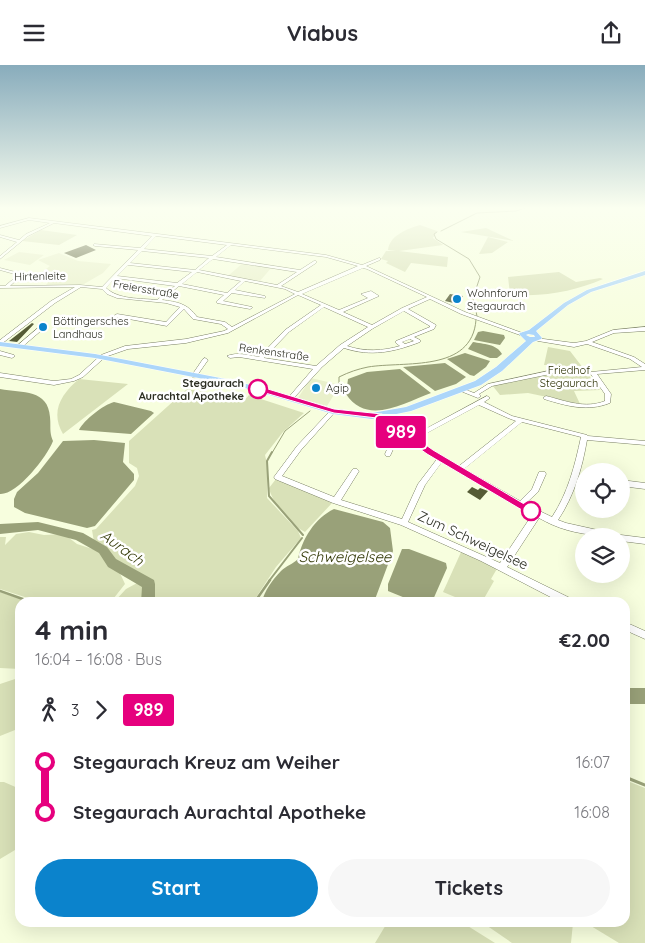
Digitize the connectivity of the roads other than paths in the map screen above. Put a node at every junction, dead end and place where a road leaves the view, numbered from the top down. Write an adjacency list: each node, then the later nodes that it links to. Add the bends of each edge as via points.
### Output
1 (11, 248): 7 (street)
2 (122, 248): 5 (street)
3 (225, 248): 6 (street)
4 (264, 248): 11 (street, via 315,254)
5 (140, 250): 6 (street); 10 (street)
6 (214, 257): 13 (street); 14 (street)
7 (0, 258)
8 (379, 259): 11 (street)
9 (316, 262): 14 (street)
10 (129, 263): 13 (street); 16 (street)
11 (363, 266): 26 (street); 29 (street)
12 (0, 269): 22 (street, via 21,274)
13 (197, 271): 17 (street); 18 (street)
14 (300, 271): 20 (street)
15 (645, 275): 41 (main road, via 620,280 577,297 547,320)
16 (115, 277): 18 (street); 23 (street)
17 (244, 281): 20 (street); 25 (street)
18 (181, 285): 25 (street); 30 (street)
19 (80, 286): 22 (street, Hirtenleite); 23 (street, Freiersstraße); 44 (street, via 53,302)
20 (278, 286): 26 (street)
21 (0, 287): 22 (street, Hirtenleite)
22 (7, 287): 24 (street)
23 (103, 288): 30 (street, Freiersstraße, via 117,296)
24 (0, 291)
25 (229, 292): 27 (street); 33 (street, via 219,302)
26 (300, 293): 31 (street); 39 (street)
27 (263, 297)
28 (371, 298): 35 (street)
29 (429, 299): 34 (street); 41 (street)
30 (160, 300): 32 (street, Freiersstraße)
31 (324, 305): 35 (street); 53 (street, via 287,331)
32 (184, 306): 36 (street, via 167,324 117,315); 39 (street, Freiersstraße, via 195,318 223,323)
33 (250, 307)
34 (404, 309): 37 (street); 42 (street, via 433,325)
35 (339, 312): 37 (street)
36 (104, 324)
37 (370, 326): 45 (street)
38 (40, 329): 46 (street)
39 (232, 329): 52 (street, via 186,341 127,347)
40 (645, 329): 43 (street, via 613,331)
41 (533, 336): 43 (street, via 564,344); 61 (main road, via 499,369)
42 (410, 337): 47 (street, via 398,342); 47 (street, via 418,341)
43 (588, 342): 55 (street)
44 (0, 343): 46 (main road)
45 (342, 345): 47 (street, via 372,353 391,352); 57 (street)
46 (20, 346): 52 (main road)
47 (405, 346)
48 (0, 353): 50 (street)
49 (644, 356): 55 (street)
50 (12, 357)
51 (230, 357): 53 (street, Renkenstraße)
52 (101, 358): 59 (street, via 81,376 65,382); 60 (main road)
53 (261, 358): 57 (street, Renkenstraße)
54 (205, 360): 60 (street)
55 (635, 360): 56 (street)
56 (645, 367): 63 (street, via 593,373 610,398 601,406 583,407)
57 (316, 368): 64 (street)
58 (553, 372): 62 (street, via 490,385)
59 (0, 375)
60 (194, 376): 64 (main road, via 236,383)
61 (460, 390): 62 (street); 67 (main road)
62 (474, 395): 65 (street, via 487,398)
63 (546, 398)
64 (290, 399): 66 (main road)
65 (480, 403): 68 (street); 71 (street)
66 (334, 411): 67 (main road); 82 (street, via 299,448 278,477)
67 (379, 416): 69 (street)
68 (521, 420): 70 (street); 76 (street)
69 (402, 434): 71 (street); 73 (street)
70 (585, 437): 72 (street); 75 (street)
71 (411, 439): 74 (street)
72 (645, 443)
73 (388, 454)
74 (441, 458): 76 (street); 86 (street, Zum Schweigelsee, via 422,484)
75 (581, 463)
76 (459, 469): 83 (street)
77 (355, 471): 82 (street)
78 (542, 474): 83 (street, via 535,490)
79 (630, 484): 81 (street)
80 (575, 485): 85 (street)
81 (645, 486)
82 (336, 501): 86 (street)
83 (520, 505): 84 (street)
84 (537, 514): 85 (street); 90 (street)
85 (553, 522): 87 (street)
86 (404, 523): 90 (street, Zum Schweigelsee)
87 (575, 530)
88 (630, 539): 89 (street)
89 (645, 541)
90 (502, 568): 91 (street, Zum Schweigelsee)
91 (559, 597)
92 (630, 628): 93 (street)
93 (645, 635)

